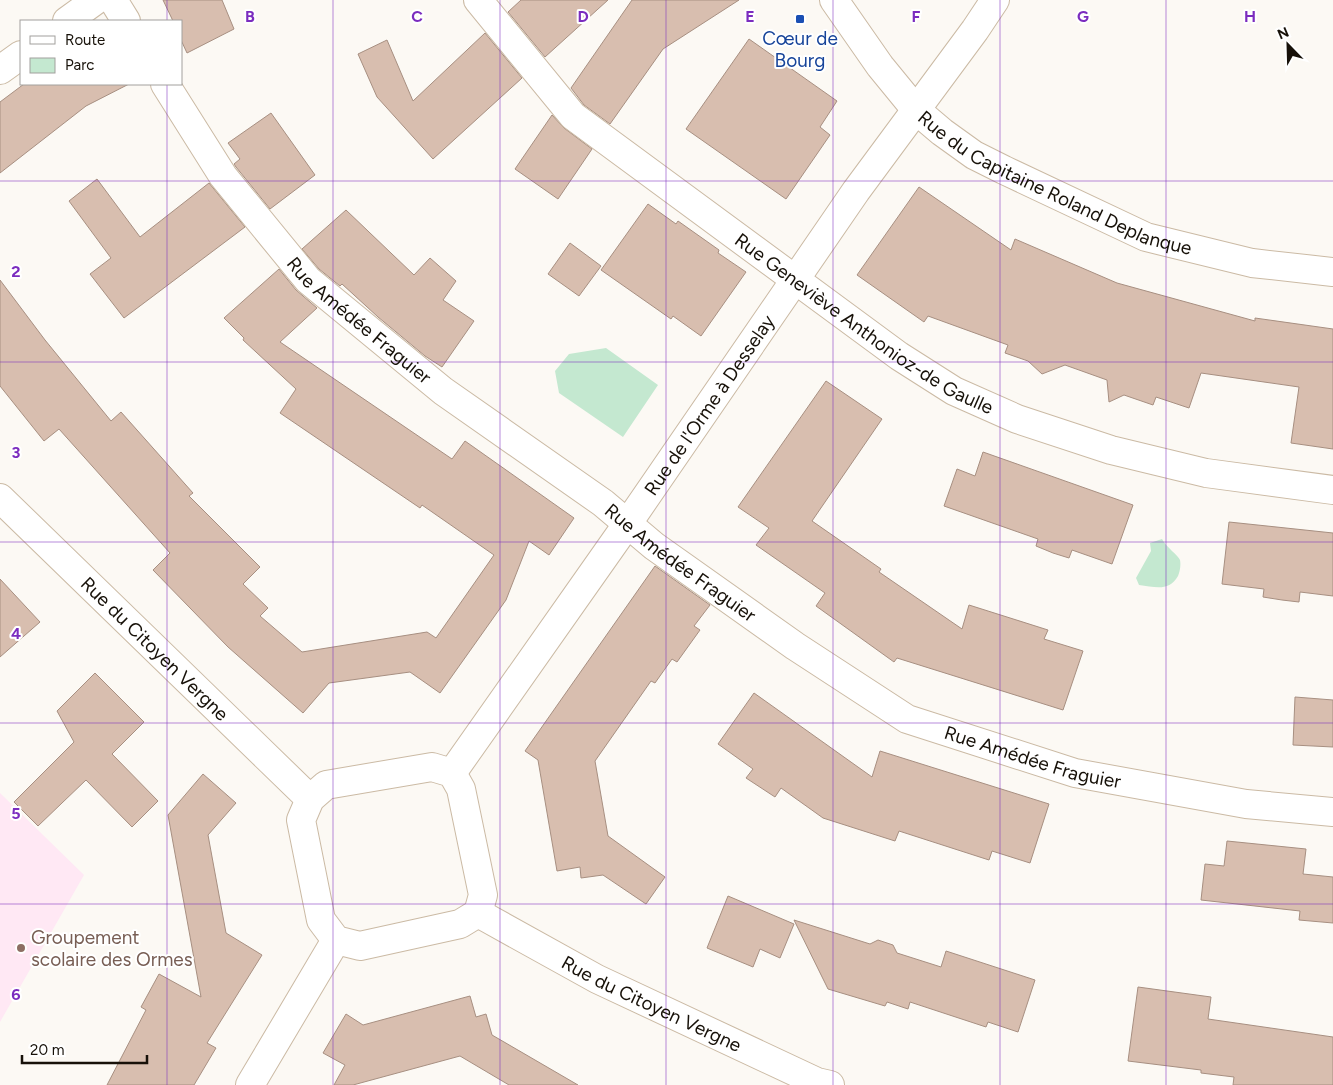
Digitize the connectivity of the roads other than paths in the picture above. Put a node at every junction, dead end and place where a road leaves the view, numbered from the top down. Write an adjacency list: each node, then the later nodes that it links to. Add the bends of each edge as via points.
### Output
1 (96, 0): 6 (street)
2 (112, 0): 7 (street)
3 (478, 0): 13 (street, Rue Geneviève Anthonioz-de Gaulle, via 573,116)
4 (834, 0): 11 (street, Rue du Capitaine Roland Deplanque, via 880,66)
5 (996, 0): 11 (street, Rue de l'Orme à Desselay)
6 (68, 20)
7 (125, 20)
8 (20, 56): 9 (street)
9 (0, 70)
10 (166, 85): 16 (street, Rue Amédée Fraguier, via 223,176 308,280 443,391)
11 (916, 110): 12 (street, Rue du Capitaine Roland Deplanque, via 974,154 1146,237 1252,263); 13 (street, Rue de l'Orme à Desselay)
12 (1333, 272)
13 (795, 279): 14 (street, Rue Geneviève Anthonioz-de Gaulle, via 899,356 954,391 1017,419 1111,450 1206,473); 16 (street, Rue de l'Orme à Desselay)
14 (1333, 490)
15 (0, 498): 18 (street, Rue du Citoyen Vergne)
16 (628, 522): 17 (street, Rue de l'Orme à Desselay); 19 (street, Rue Amédée Fraguier, via 654,546 795,646 907,719 1075,772 1246,804)
17 (452, 773): 18 (street, via 432,767 326,785); 20 (street, via 461,789 483,895)
18 (310, 799): 21 (street, via 301,820 321,920)
19 (1333, 812)
20 (478, 913): 21 (street, via 460,924 360,946); 22 (street, Rue du Citoyen Vergne, via 597,978)
21 (336, 940): 23 (street)
22 (821, 1084)
23 (250, 1085)

